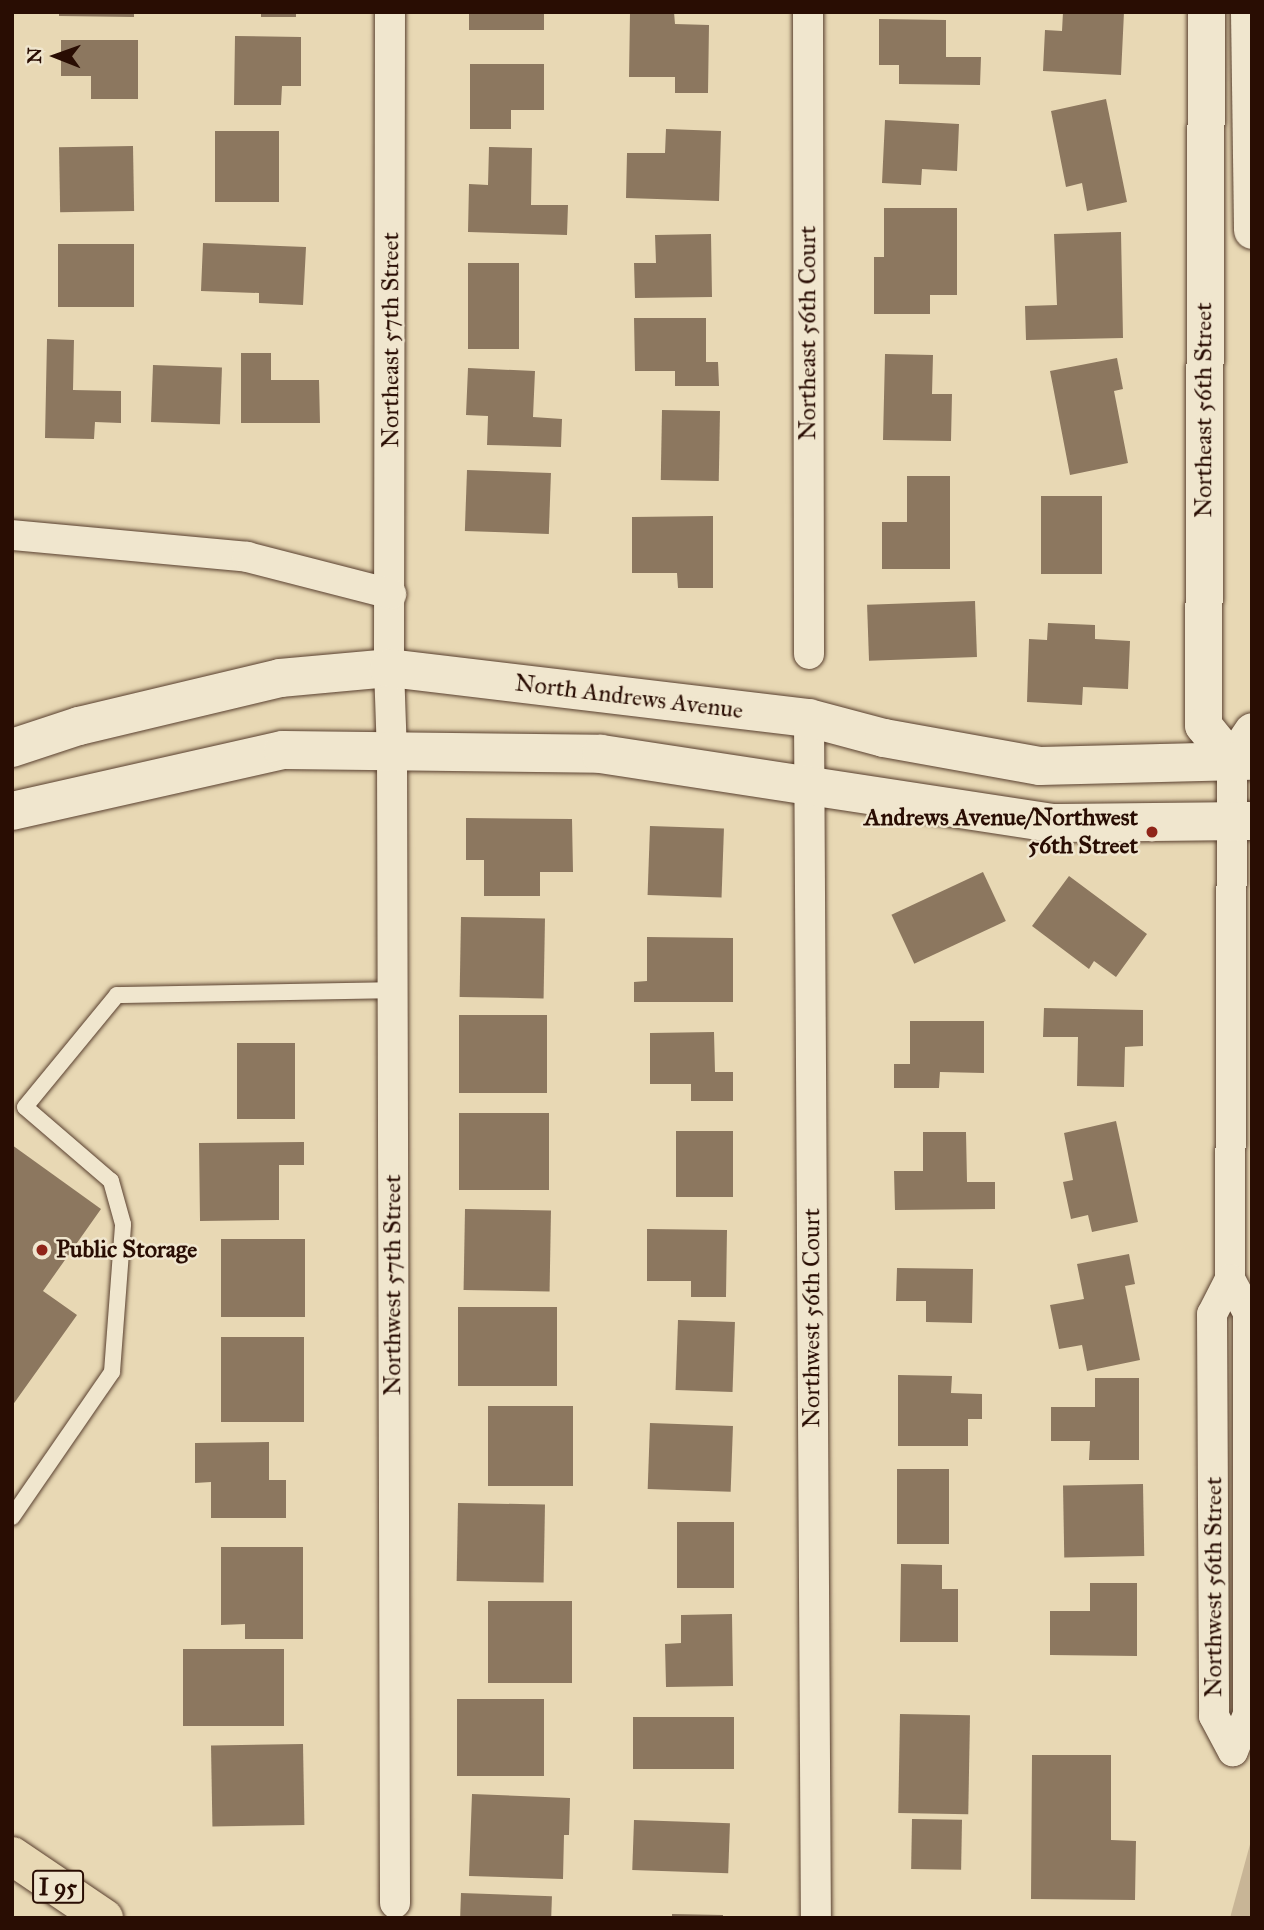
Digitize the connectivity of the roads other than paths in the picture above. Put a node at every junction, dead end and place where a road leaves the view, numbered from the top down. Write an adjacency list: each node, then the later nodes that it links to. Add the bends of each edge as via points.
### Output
1 (390, 12): 7 (street, Northeast 57th Street)
2 (807, 12): 8 (street, Northeast 56th Court)
3 (1206, 12): 12 (street, Northeast 56th Street, via 1203,725)
4 (1249, 12): 5 (street)
5 (1252, 230)
6 (12, 535): 7 (street, via 247,557)
7 (391, 594): 9 (street, Northeast 57th Street)
8 (808, 654)
9 (389, 668): 10 (main road, North Andrews Avenue); 11 (main road, North Andrews Avenue, via 280,678 79,726); 13 (street, Northwest 57th Street)
10 (809, 718): 12 (main road, North Andrews Avenue, via 884,738 1040,766); 14 (street, Northwest 56th Court)
11 (12, 748)
12 (1245, 751): 16 (street, Northwest 56th Street)
13 (392, 752): 14 (main road, via 601,754); 15 (main road, via 283,750); 17 (street, Northwest 57th Street)
14 (807, 784): 16 (main road, via 1054,823); 24 (street, Northwest 56th Court)
15 (12, 811)
16 (1242, 821): 20 (street, Northwest 56th Street, via 1230,1279 1212,1314 1214,1716)
17 (393, 990): 18 (lane, via 117,995); 22 (street, Northwest 57th Street)
18 (19, 1104): 19 (lane, via 111,1181 123,1224 112,1372)
19 (12, 1517)
20 (1242, 1751)
21 (12, 1856): 23 (highway, I 95)
22 (395, 1903)
23 (104, 1918)
24 (816, 1918)

